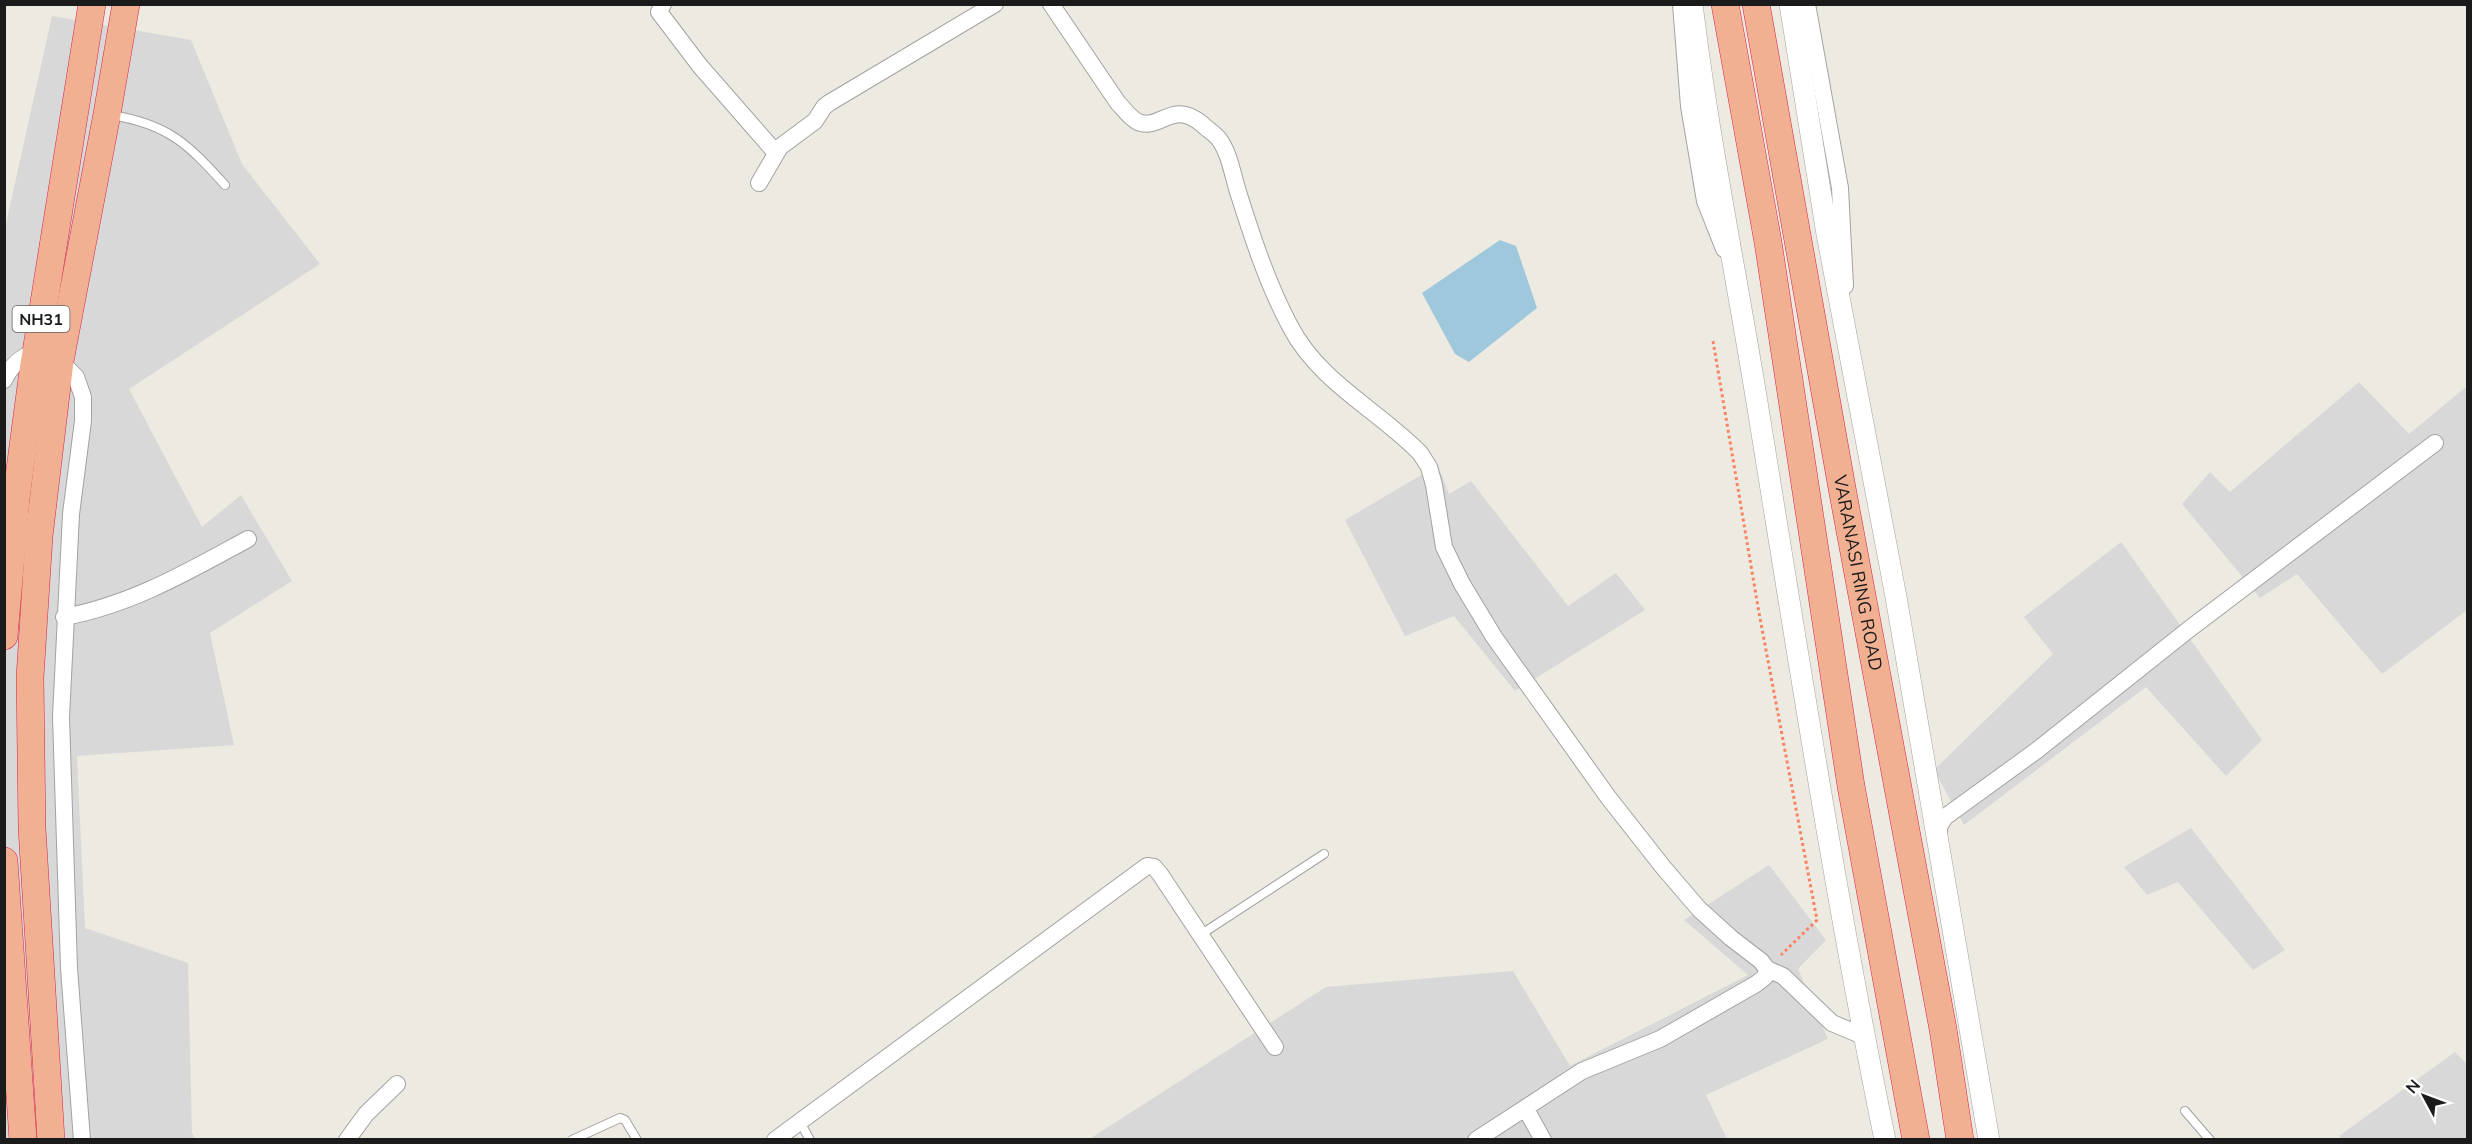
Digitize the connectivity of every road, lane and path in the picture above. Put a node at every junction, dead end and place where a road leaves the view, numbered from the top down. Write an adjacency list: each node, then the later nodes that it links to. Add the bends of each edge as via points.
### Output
1 (92, 4): 19 (highway, NH31)
2 (126, 4): 12 (highway, NH31)
3 (663, 4): 13 (street, via 659,12)
4 (995, 4): 13 (street, via 829,103 815,121)
5 (1051, 4): 29 (street, via 1129,115 1146,123 1183,114 1193,117 1217,137 1226,152 1257,247 1290,328 1304,350 1420,453 1434,485 1444,547 1494,637 1663,867 1699,909)
6 (1681, 4): 16 (street, via 1689,106 1705,201)
7 (1692, 4): 16 (street)
8 (1725, 4): 47 (highway, via 1768,242 1851,786)
9 (1756, 4): 48 (highway, VARANASI RING ROAD)
10 (1790, 4): 18 (street)
11 (1807, 4): 18 (street, via 1840,188)
12 (107, 114): 15 (lane, via 154,125 173,135 195,152); 19 (highway, NH31)
13 (776, 153): 14 (street)
14 (759, 183)
15 (225, 186)
16 (1735, 275): 30 (street)
17 (1713, 341): 29 (path, via 1759,613 1818,920)
18 (1847, 343): 25 (street)
19 (48, 356): 20 (street, via 21,357); 23 (street, via 76,377 83,397); 24 (highway, NH31, via 16,499); 37 (highway, NH31, via 30,677 32,828)
20 (4, 381)
21 (2435, 443): 25 (street, via 1945,817)
22 (249, 540): 23 (street, via 145,593 94,612)
23 (64, 617): 38 (street, via 64,854)
24 (4, 636)
25 (1938, 834): 49 (street)
26 (1324, 854): 28 (lane)
27 (4, 861): 36 (highway)
28 (1200, 935): 31 (street); 35 (street, via 1160,874 1147,866)
29 (1767, 969): 30 (street, via 1783,976 1832,1023); 33 (street, via 1765,977 1756,984 1660,1039 1582,1071)
30 (1863, 1036): 46 (street)
31 (1275, 1047)
32 (396, 1084): 39 (street)
33 (1526, 1109): 44 (street); 45 (street)
34 (2185, 1111): 50 (lane)
35 (800, 1122): 42 (street); 43 (lane)
36 (23, 1140)
37 (51, 1140)
38 (82, 1140)
39 (347, 1140)
40 (572, 1140): 41 (lane, via 620,1118)
41 (637, 1140)
42 (775, 1140)
43 (810, 1140)
44 (1476, 1140)
45 (1543, 1140)
46 (1885, 1140)
47 (1916, 1140)
48 (1960, 1140)
49 (1989, 1140)
50 (2210, 1140)

